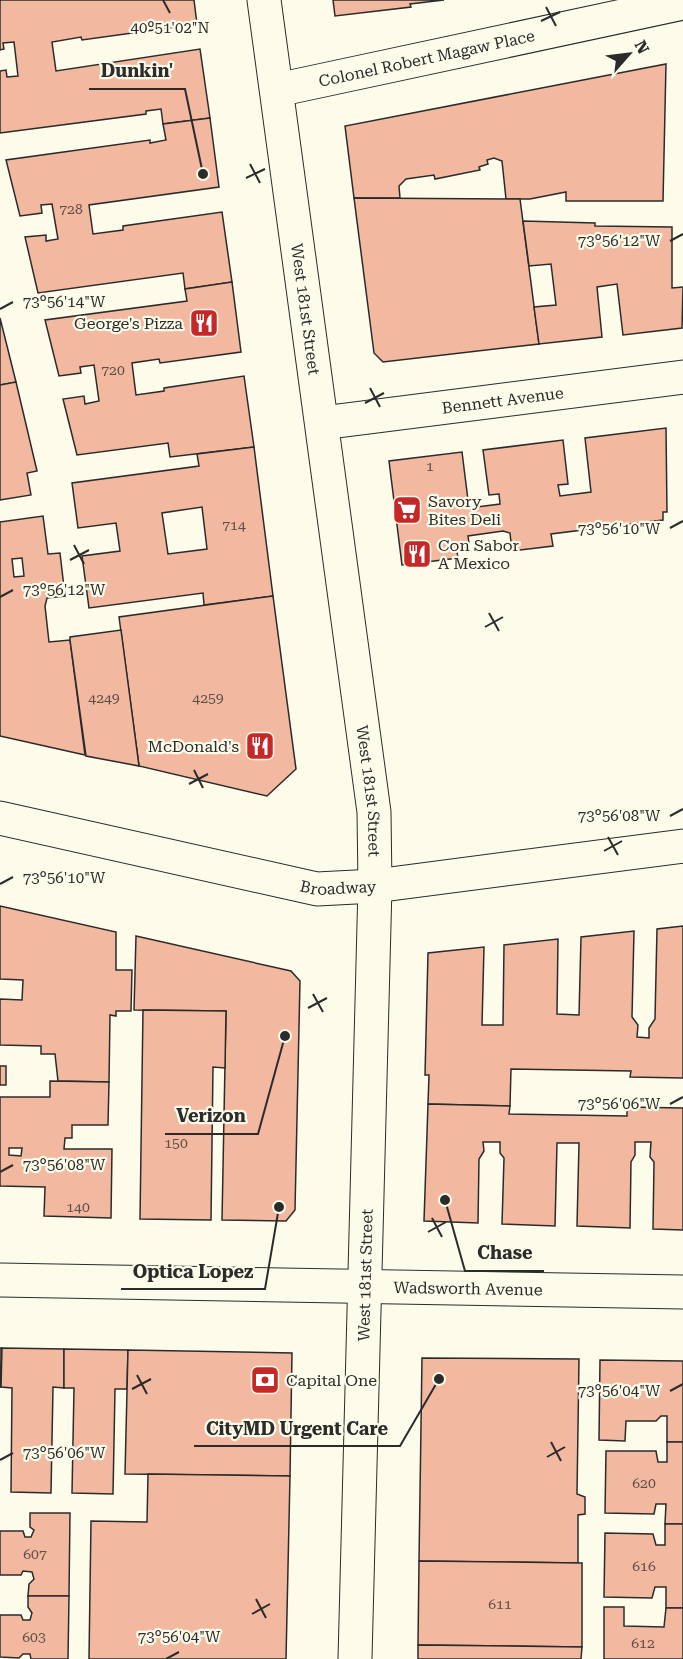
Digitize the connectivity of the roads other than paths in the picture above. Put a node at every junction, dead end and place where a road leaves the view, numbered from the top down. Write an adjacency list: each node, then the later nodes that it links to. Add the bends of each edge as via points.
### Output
1 (264, 0): 3 (street, West 181st Street)
2 (683, 3): 3 (street, Colonel Robert Magaw Place)
3 (277, 90): 5 (street, West 181st Street)
4 (683, 377): 5 (street, Bennett Avenue)
5 (322, 423): 8 (street, West 181st Street, via 374,812)
6 (0, 818): 8 (street, Broadway, via 317,889)
7 (683, 846): 8 (street, Broadway)
8 (375, 886): 10 (street, West 181st Street)
9 (0, 1280): 10 (street, Wadsworth Avenue)
10 (365, 1286): 11 (street, Wadsworth Avenue); 12 (street, West 181st Street)
11 (683, 1292)
12 (355, 1659)

